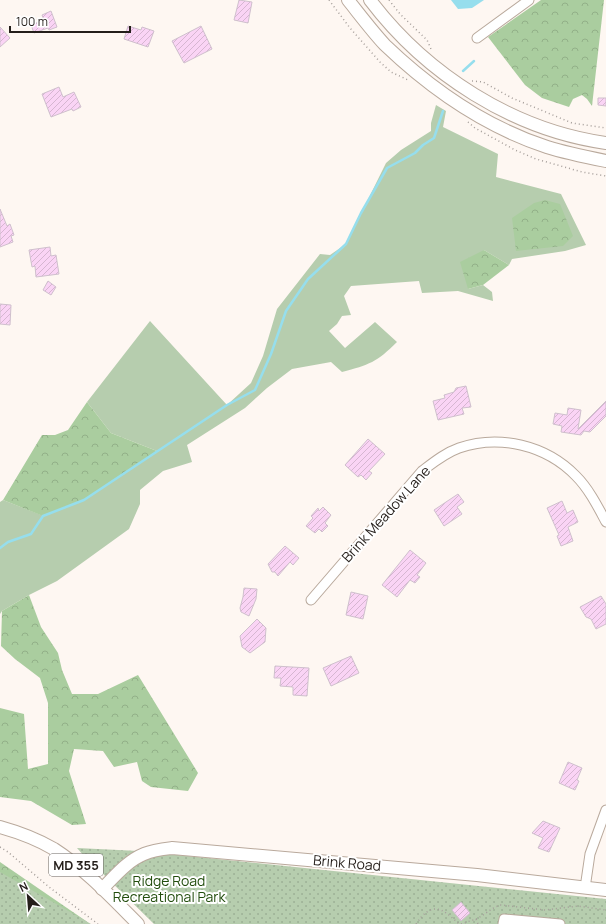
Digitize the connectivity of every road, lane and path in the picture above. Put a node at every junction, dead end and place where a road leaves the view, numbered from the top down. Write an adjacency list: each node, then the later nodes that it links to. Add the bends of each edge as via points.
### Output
1 (348, 0): 10 (main road, via 385,44 420,76 455,102 493,124 531,141)
2 (370, 0): 9 (main road, via 410,45 432,65 467,90 505,112 538,125 571,136)
3 (389, 0): 6 (path, via 427,40)
4 (529, 0): 5 (street)
5 (477, 38)
6 (432, 53)
7 (469, 81): 8 (path, via 483,82 512,98 572,123)
8 (606, 128)
9 (606, 143)
10 (606, 161)
11 (606, 522): 12 (street, Brink Meadow Lane, via 595,501 577,477 557,460 526,446 500,442 483,442 464,447 422,470)
12 (311, 600)
13 (606, 810): 16 (street, via 590,854)
14 (0, 827): 17 (main road, MD 355, via 53,848)
15 (0, 847): 21 (path)
16 (585, 888): 17 (main road, Brink Road, via 477,875 172,848 135,858); 18 (main road, Brink Road)
17 (102, 889): 22 (main road, MD 355)
18 (606, 890)
19 (606, 910): 20 (path, via 578,906 545,910 501,905 495,906)
20 (476, 919): 24 (path); 25 (path)
21 (98, 924)
22 (138, 924)
23 (416, 924): 24 (path, via 426,913 438,909)
24 (460, 924)
25 (478, 924)
26 (503, 924): 27 (street, via 504,919)
27 (560, 924)

